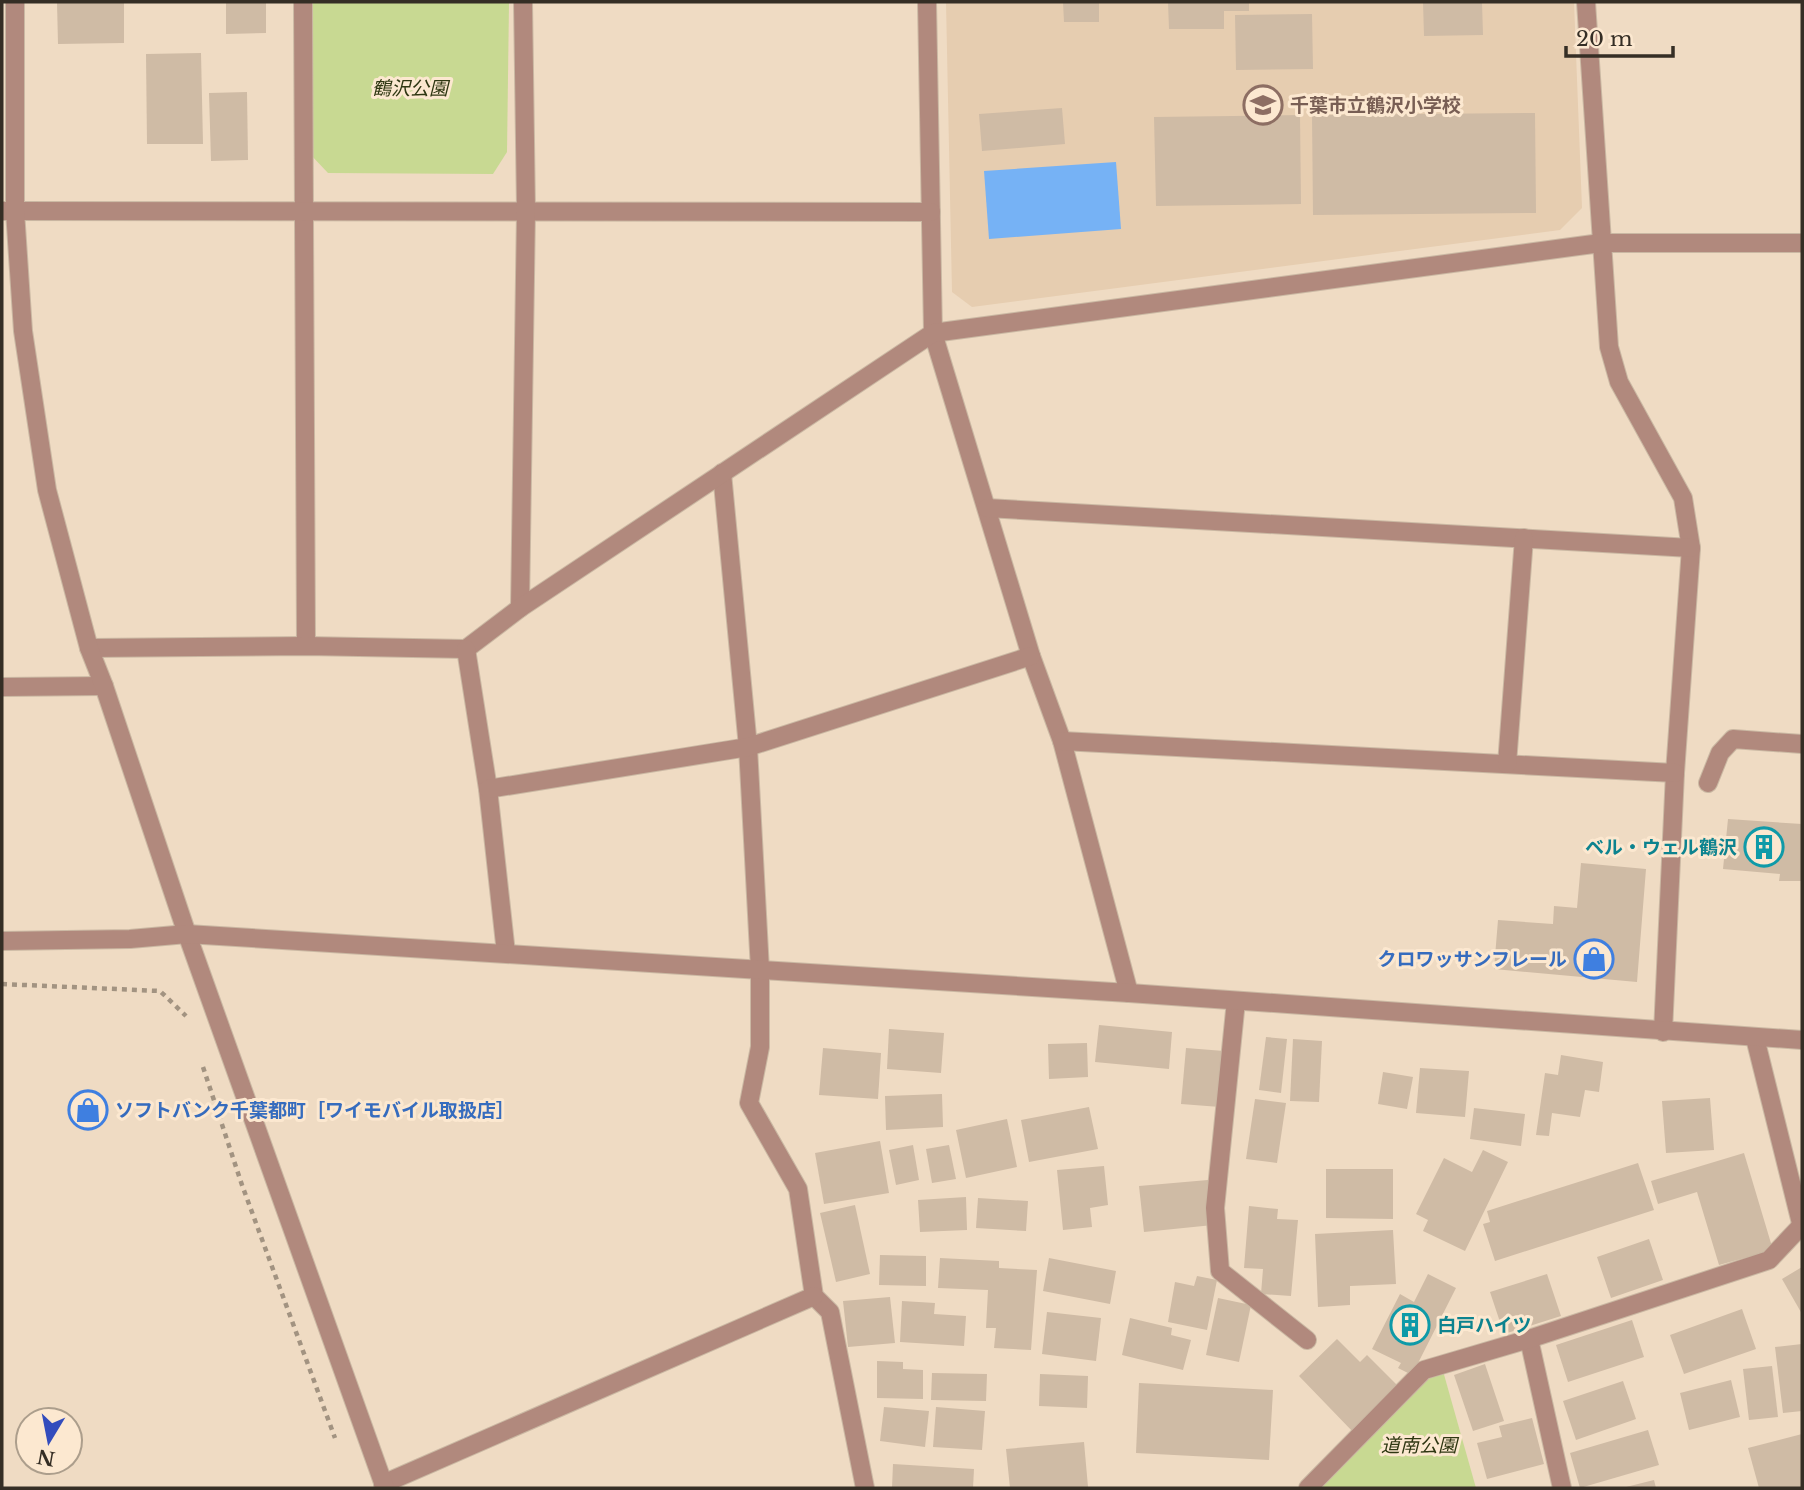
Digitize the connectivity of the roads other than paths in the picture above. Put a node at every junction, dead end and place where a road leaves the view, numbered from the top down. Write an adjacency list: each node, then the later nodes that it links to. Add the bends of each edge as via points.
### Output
1 (15, 2): 6 (street)
2 (303, 2): 8 (street)
3 (523, 2): 7 (street)
4 (927, 2): 9 (street)
5 (1586, 2): 10 (street)
6 (8, 211): 8 (street); 19 (street, via 47,490)
7 (526, 211): 8 (street); 9 (street); 17 (street)
8 (304, 212): 18 (street)
9 (931, 212): 12 (street)
10 (1601, 243): 11 (street); 12 (street); 16 (street, via 1609,347 1619,382 1683,498)
11 (1802, 243)
12 (933, 333): 13 (street); 14 (street)
13 (722, 473): 17 (street); 26 (street)
14 (987, 508): 15 (street); 21 (street)
15 (1524, 538): 16 (street); 27 (street)
16 (1691, 548): 28 (street)
17 (520, 608): 20 (street)
18 (306, 646): 19 (street); 20 (street)
19 (89, 648): 22 (street)
20 (466, 649): 30 (street)
21 (1031, 656): 24 (street); 26 (street)
22 (104, 686): 23 (street); 31 (street)
23 (2, 687)
24 (1062, 740): 27 (street); 35 (street)
25 (1802, 744): 29 (street, via 1733,739 1720,753)
26 (748, 747): 30 (street); 34 (street)
27 (1507, 764): 28 (street)
28 (1675, 773): 37 (street)
29 (1708, 783)
30 (488, 789): 33 (street)
31 (187, 934): 32 (street); 33 (street); 44 (street)
32 (2, 941)
33 (506, 953): 34 (street)
34 (760, 970): 35 (street); 41 (street, via 760,1047 749,1103 798,1189)
35 (1129, 993): 36 (street)
36 (1236, 1001): 37 (street); 43 (street, via 1215,1208 1220,1271)
37 (1663, 1032): 38 (street)
38 (1755, 1038): 39 (street); 40 (street)
39 (1802, 1040)
40 (1802, 1227): 42 (street, via 1769,1260)
41 (814, 1296): 44 (street); 45 (street, via 830,1312)
42 (1529, 1339): 46 (street, via 1424,1370); 47 (street)
43 (1307, 1340)
44 (384, 1486)
45 (865, 1488)
46 (1308, 1488)
47 (1562, 1488)

